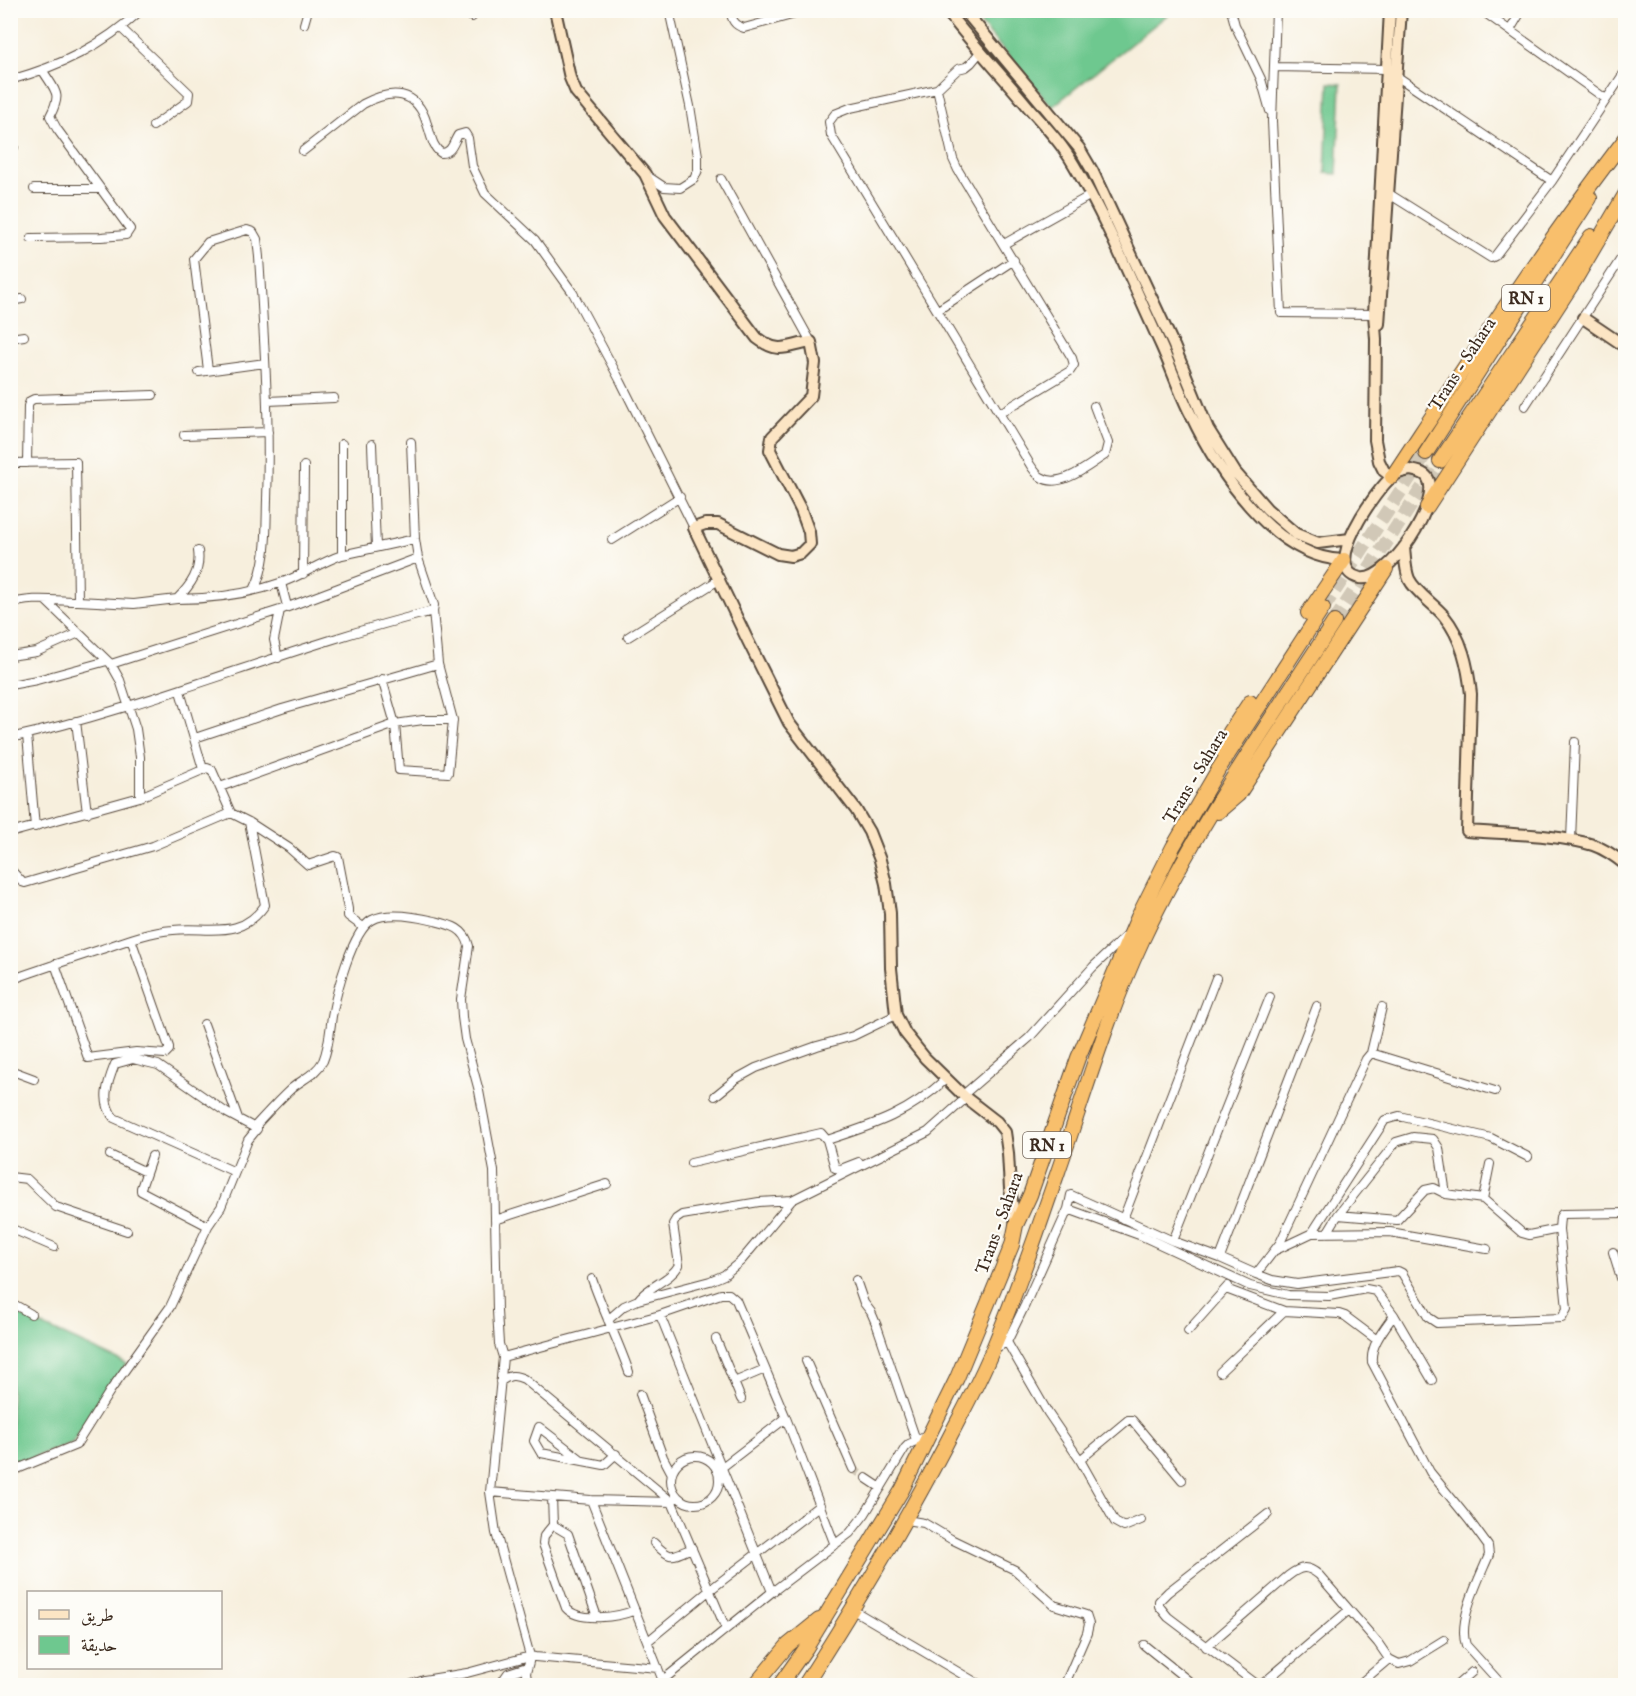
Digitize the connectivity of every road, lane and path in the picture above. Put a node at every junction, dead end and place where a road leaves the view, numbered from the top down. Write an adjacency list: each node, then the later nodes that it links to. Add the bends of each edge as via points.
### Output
1 (141, 10): 18 (street)
2 (308, 10): 17 (street)
3 (458, 10): 16 (street)
4 (555, 10): 36 (street, via 576,92)
5 (669, 10): 36 (street, via 690,106 698,170 694,179 680,188 658,184)
6 (730, 10): 7 (street, via 736,25 744,28)
7 (810, 10)
8 (946, 10): 20 (street)
9 (964, 10): 81 (street, via 1079,148 1174,346 1208,429 1235,472 1267,509 1296,534 1318,543)
10 (1231, 10): 29 (street, via 1261,79)
11 (1276, 10): 21 (street)
12 (1390, 10): 22 (street)
13 (1401, 10): 25 (street)
14 (1481, 10): 19 (street)
15 (1522, 10): 19 (street)
16 (472, 17)
17 (304, 24)
18 (121, 28): 24 (street); 30 (street, via 189,93 188,101)
19 (1510, 30): 28 (street)
20 (981, 51): 27 (street); 44 (street, via 1051,133)
21 (1274, 67): 22 (street); 29 (street)
22 (1386, 69): 25 (street); 42 (street)
23 (1626, 70): 28 (street)
24 (43, 71): 26 (street); 41 (street, via 58,96 50,116 53,123)
25 (1397, 76): 38 (street); 42 (street)
26 (10, 80)
27 (938, 89): 46 (street, via 953,159); 51 (street, via 850,108 835,114 829,122 831,135)
28 (1606, 99): 38 (street)
29 (1272, 122): 52 (street, via 1281,313)
30 (153, 126)
31 (10, 138): 35 (street, via 14,147)
32 (1626, 138): 76 (highway, via 1506,304)
33 (1626, 143): 71 (highway, Trans - Sahara / RN 1)
34 (303, 151): 77 (street, via 363,104 384,96 414,99 424,113 438,151 447,153 458,135 465,134 472,166 485,192 535,240 573,293)
35 (10, 155)
36 (645, 174): 57 (street, via 665,216 757,338 769,347)
37 (721, 179): 57 (street)
38 (1552, 181): 42 (street, via 1491,258)
39 (1626, 186): 72 (highway, Trans - Sahara / RN 1)
40 (34, 189): 41 (street)
41 (98, 189): 45 (street, via 129,233)
42 (1385, 191): 52 (street); 56 (street, via 1382,314)
43 (1626, 193): 78 (highway, via 1575,280)
44 (1091, 195): 46 (street); 88 (street, via 1190,413 1215,459 1245,499 1282,536 1318,556)
45 (31, 238)
46 (1004, 244): 48 (street)
47 (1626, 251): 53 (street)
48 (1014, 260): 51 (street); 65 (street, via 1074,365)
49 (22, 299): 50 (street)
50 (10, 301)
51 (938, 310): 65 (street)
52 (1374, 314): 56 (street)
53 (1583, 318): 58 (street); 64 (street)
54 (24, 336): 55 (street)
55 (10, 338)
56 (1376, 339): 76 (street, via 1375,440 1379,461)
57 (811, 342): 79 (street, via 815,363 811,396 772,437 770,450 801,510 810,544 791,556 778,554 718,524)
58 (1626, 347)
59 (265, 363): 59 (street, via 257,239 254,232 247,230 207,242 194,259 203,371); 62 (street)
60 (153, 395): 74 (street, via 30,401)
61 (334, 398): 62 (street)
62 (268, 401): 66 (street)
63 (1094, 406): 65 (street, via 1108,442 1105,455 1069,477 1050,481 1040,477 1031,466)
64 (1525, 406)
65 (1000, 413)
66 (268, 432): 67 (street); 93 (street, via 266,537)
67 (184, 435)
68 (411, 442): 80 (street)
69 (342, 444): 86 (street)
70 (372, 444): 83 (street)
71 (1426, 453)
72 (1440, 461)
73 (10, 463): 74 (street)
74 (27, 463): 96 (street, via 76,462)
75 (304, 466): 90 (street)
76 (1392, 477): 78 (street, via 1410,470 1426,477 1431,490); 81 (street)
77 (680, 498): 79 (street); 82 (street)
78 (1427, 507): 84 (street)
79 (694, 528): 91 (street)
80 (415, 539): 83 (street); 87 (street)
81 (1350, 539): 88 (street)
82 (612, 540)
83 (376, 547): 86 (street)
84 (1404, 547): 89 (street); 129 (street, via 1409,578 1454,630 1468,671 1471,694 1467,831)
85 (198, 551): 94 (street, via 198,570)
86 (342, 555): 90 (street)
87 (418, 558): 98 (street); 100 (street)
88 (1344, 560): 89 (street, via 1346,569 1360,578 1374,577); 120 (highway, via 1230,732)
89 (1386, 569): 126 (highway, via 1238,795)
90 (303, 574): 92 (street)
91 (720, 579): 103 (street); 141 (street, via 789,723 869,832 886,884)
92 (281, 583): 93 (street); 98 (street)
93 (254, 590): 94 (street, via 209,599)
94 (177, 599): 96 (street, via 134,604)
95 (45, 600): 96 (street); 97 (street); 102 (street)
96 (78, 601)
97 (10, 605)
98 (284, 608): 105 (street, via 274,639); 106 (street)
99 (1323, 608): 120 (highway, Trans - Sahara / RN 1)
100 (433, 611): 105 (street, via 369,627); 107 (street)
101 (1334, 622): 126 (highway, Trans - Sahara / RN 1)
102 (79, 633): 104 (street, via 36,652); 106 (street)
103 (628, 638)
104 (10, 656)
105 (278, 658): 110 (street)
106 (109, 662): 109 (street); 111 (street)
107 (438, 664): 108 (street); 112 (street)
108 (382, 679): 114 (street); 117 (street)
109 (10, 685)
110 (180, 691): 111 (street); 117 (street)
111 (129, 706): 113 (street); 122 (street, via 140,757)
112 (453, 720): 114 (street); 114 (street, via 449,772 445,774 399,770)
113 (76, 722): 115 (street); 123 (street)
114 (395, 724): 121 (street)
115 (27, 735): 116 (street); 127 (street)
116 (10, 738)
117 (195, 738): 119 (street)
118 (1575, 742): 129 (street)
119 (203, 770): 121 (street, via 212,770); 122 (street)
120 (1218, 770): 133 (highway, Trans - Sahara / RN 1, via 1173,847)
121 (220, 787): 124 (street)
122 (140, 797): 123 (street)
123 (87, 813): 127 (street)
124 (231, 813): 125 (street); 131 (street, via 153,846 25,883)
125 (249, 822): 132 (street, via 308,865 338,857 348,916); 134 (street, via 265,905 258,916 241,927 174,930)
126 (1207, 822): 202 (highway, Trans - Sahara / RN 1, via 1157,910 1117,1000)
127 (35, 827): 128 (street)
128 (10, 833)
129 (1571, 840): 130 (street, via 1606,851)
130 (1626, 865)
131 (10, 869)
132 (363, 927): 151 (street, via 336,997 323,1060 272,1108); 170 (street, via 381,917 427,919 452,925 467,939 460,999 492,1160)
133 (1132, 930): 149 (street, via 1029,1038); 171 (highway, Trans - Sahara / RN 1, via 1078,1058)
134 (131, 939): 135 (street); 135 (street, via 169,1047 165,1054 136,1052 88,1058)
135 (55, 964): 137 (street)
136 (1216, 978): 169 (street)
137 (10, 980)
138 (1270, 997): 178 (street)
139 (1317, 1006): 183 (street)
140 (1382, 1007): 143 (street)
141 (896, 1015): 146 (street, via 905,1033); 148 (street, via 853,1036 756,1068 735,1079)
142 (204, 1024): 150 (street)
143 (1371, 1053): 147 (street); 181 (street)
144 (10, 1070): 145 (street)
145 (34, 1079)
146 (946, 1079): 149 (street); 152 (street, via 923,1099 893,1116)
147 (1495, 1090)
148 (716, 1096)
149 (964, 1097): 153 (street, via 928,1131); 171 (street, via 1005,1132)
150 (238, 1118): 151 (street); 160 (street, via 150,1062 133,1059 115,1064 108,1081 107,1105 114,1118)
151 (257, 1129): 160 (street, via 248,1140)
152 (827, 1140): 153 (street, via 837,1169); 157 (street, via 821,1133)
153 (897, 1148): 165 (street)
154 (110, 1155): 159 (street)
155 (152, 1155): 159 (street)
156 (1528, 1157): 176 (street, via 1491,1138 1399,1116 1386,1120)
157 (691, 1163)
158 (1490, 1164): 164 (street)
159 (146, 1172): 172 (street, via 143,1193)
160 (235, 1172): 172 (street, via 221,1207)
161 (10, 1177): 175 (street, via 27,1179 56,1207)
162 (607, 1184): 170 (street)
163 (1446, 1194): 164 (street); 168 (street, via 1434,1188 1425,1190 1397,1220); 168 (street, via 1439,1148 1433,1139 1413,1137 1396,1142)
164 (1483, 1199): 174 (street, via 1522,1233)
165 (792, 1200): 190 (street, via 729,1271 710,1281); 190 (street, via 682,1215 673,1224 679,1264 676,1270)
166 (1068, 1209): 169 (street, via 1071,1196); 187 (street, via 1142,1236); 201 (street)
167 (1626, 1213): 174 (street, via 1563,1214)
168 (1338, 1215): 177 (street)
169 (1123, 1219): 178 (street)
170 (495, 1220): 203 (street, via 497,1311)
171 (1016, 1225): 214 (highway, Trans - Sahara / RN 1, via 1012,1245 966,1358)
172 (208, 1226): 221 (street, via 170,1307 76,1445)
173 (10, 1228): 179 (street)
174 (1559, 1229): 184 (street, via 1567,1309 1562,1318 1437,1323 1428,1317 1402,1273 1297,1284)
175 (127, 1231)
176 (1312, 1233): 177 (street); 181 (street)
177 (1327, 1233): 180 (street, via 1390,1232)
178 (1173, 1241): 183 (street)
179 (54, 1247)
180 (1487, 1249)
181 (1276, 1250): 184 (street)
182 (1613, 1252): 189 (street)
183 (1220, 1258): 184 (street)
184 (1256, 1274)
185 (592, 1279): 196 (street)
186 (856, 1280): 215 (street, via 877,1326)
187 (1233, 1280): 188 (street); 195 (street, via 1288,1295 1376,1291)
188 (1226, 1289): 192 (street); 198 (street)
189 (1626, 1294)
190 (638, 1300): 196 (street)
191 (10, 1302): 193 (street)
192 (1284, 1311): 200 (street, via 1339,1314); 207 (street)
193 (31, 1314)
194 (660, 1315): 197 (street); 205 (street, via 729,1294 736,1300); 220 (street)
195 (1394, 1315): 200 (street); 208 (street)
196 (608, 1320): 197 (street)
197 (613, 1328): 203 (street); 206 (street)
198 (1188, 1331)
199 (717, 1340): 210 (street)
200 (1377, 1340): 269 (street, via 1372,1362 1430,1472 1488,1546 1489,1555 1465,1620 1463,1637)
201 (1006, 1341): 202 (street); 217 (street)
202 (992, 1350): 232 (highway, Trans - Sahara / RN 1)
203 (503, 1357): 209 (street)
204 (806, 1361): 219 (street)
205 (765, 1368): 210 (street); 213 (street)
206 (629, 1372)
207 (1220, 1372)
208 (1432, 1380)
209 (500, 1382): 216 (street, via 507,1376 524,1379); 226 (street)
210 (734, 1382): 212 (street)
211 (640, 1394): 222 (street)
212 (741, 1399)
213 (786, 1418): 220 (street); 230 (street)
214 (930, 1434): 215 (street); 244 (highway, Trans - Sahara / RN 1, via 902,1490)
215 (916, 1440): 225 (street, via 905,1448)
216 (616, 1454): 218 (street, via 604,1465); 228 (street)
217 (1080, 1460): 224 (street, via 1132,1420); 233 (street, via 1115,1522 1124,1527)
218 (583, 1461): 218 (street, via 541,1453 534,1441 539,1427)
219 (853, 1469)
220 (719, 1470): 222 (street, via 697,1456 681,1461); 228 (street, via 716,1491 705,1502); 238 (street)
221 (10, 1472)
222 (672, 1474): 228 (street)
223 (866, 1478): 225 (street)
224 (1182, 1480)
225 (881, 1488): 236 (street, via 850,1533)
226 (490, 1492): 227 (street); 251 (street, via 496,1533)
227 (552, 1497): 229 (street); 234 (street)
228 (675, 1499): 229 (street); 237 (street)
229 (591, 1500): 241 (street)
230 (820, 1505): 236 (street); 238 (street)
231 (1268, 1514): 250 (street, via 1159,1601 1168,1617)
232 (906, 1520): 242 (highway, Trans - Sahara / RN 1); 264 (street, via 924,1523 1014,1570 1054,1605 1086,1615 1087,1633)
233 (1141, 1520)
234 (553, 1525): 245 (street, via 568,1534); 245 (street, via 543,1544 566,1608 572,1614)
235 (654, 1543): 237 (street, via 671,1557)
236 (836, 1545): 240 (street)
237 (692, 1548): 239 (street)
238 (757, 1554): 239 (street); 240 (street)
239 (710, 1590): 246 (street); 248 (street)
240 (772, 1592): 246 (street)
241 (635, 1610): 245 (street); 248 (street)
242 (853, 1610): 262 (highway, Trans - Sahara / RN 1); 263 (street)
243 (1349, 1610): 250 (street, via 1311,1568 1299,1569); 252 (street); 266 (street)
244 (828, 1613): 260 (highway, via 788,1645); 261 (highway, Trans - Sahara / RN 1)
245 (597, 1617)
246 (726, 1629): 256 (street)
247 (1444, 1640): 252 (street, via 1404,1664)
248 (648, 1641): 254 (street)
249 (1144, 1646): 265 (street)
250 (1206, 1647): 266 (street)
251 (532, 1657): 253 (street); 254 (street); 257 (street)
252 (1389, 1659): 267 (street)
253 (527, 1666): 258 (street, via 508,1673); 259 (street)
254 (658, 1668): 256 (street)
255 (1472, 1672): 268 (street)
256 (664, 1683)
257 (407, 1686)
258 (498, 1686)
259 (528, 1686)
260 (754, 1686)
261 (779, 1686)
262 (804, 1686)
263 (982, 1686)
264 (1064, 1686)
265 (1195, 1686)
266 (1260, 1686)
267 (1357, 1686)
268 (1456, 1686)
269 (1503, 1686)

